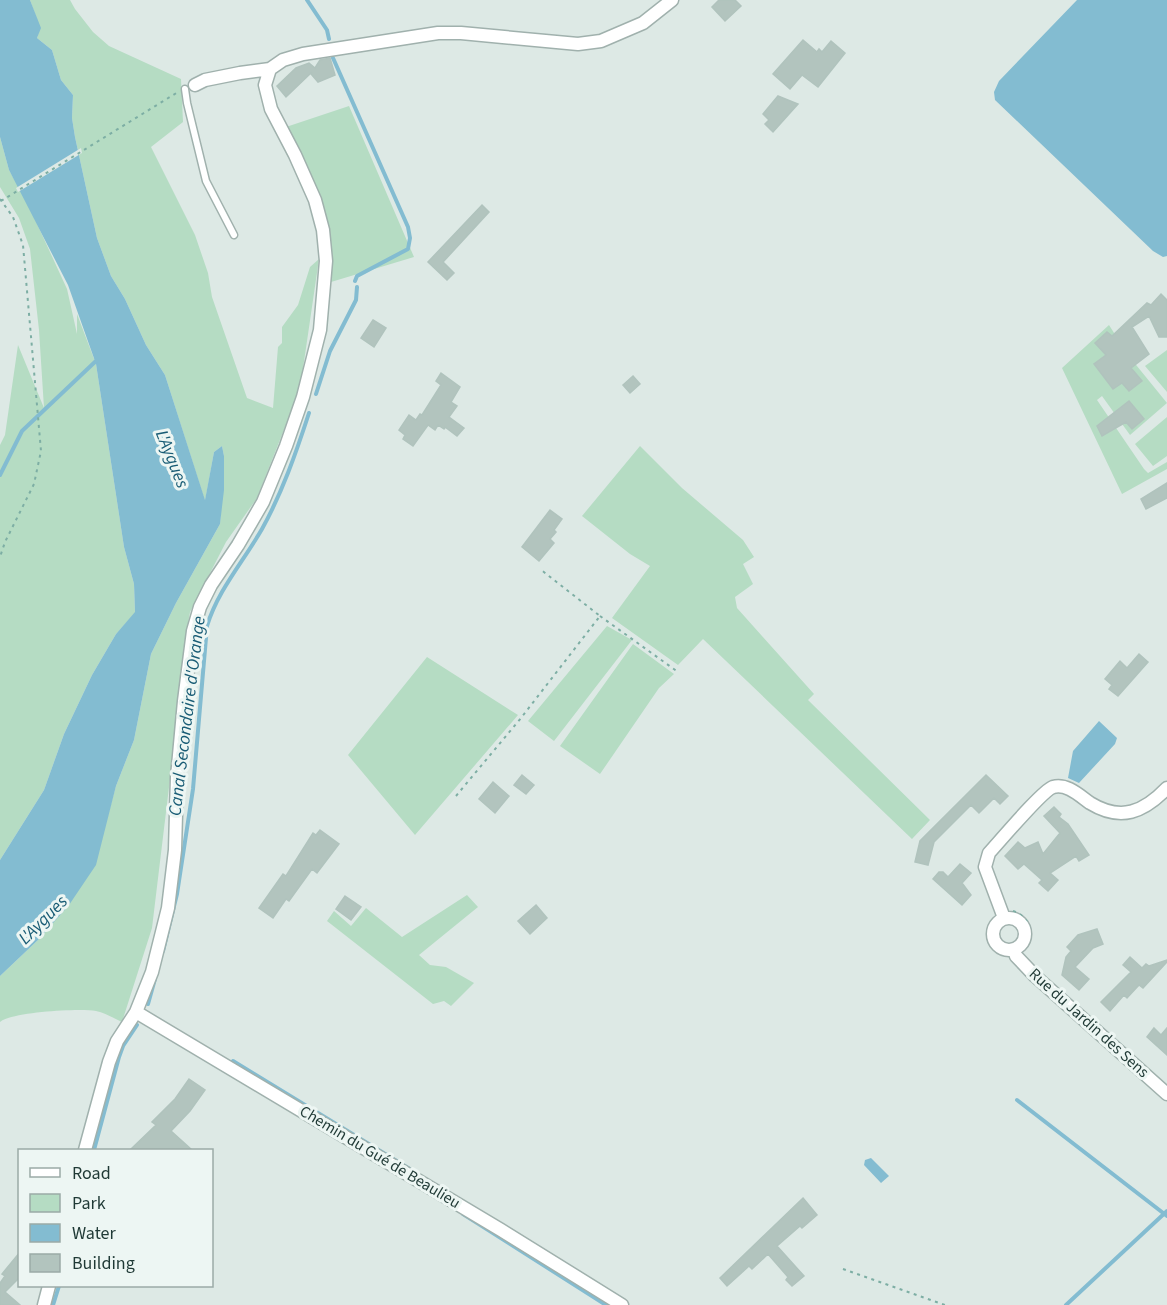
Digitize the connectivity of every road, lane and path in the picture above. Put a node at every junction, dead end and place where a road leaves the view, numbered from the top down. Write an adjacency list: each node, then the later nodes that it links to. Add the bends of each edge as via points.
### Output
1 (672, 0): 2 (street, via 643,23 601,41 578,44 438,33 303,54)
2 (270, 69): 3 (street, via 205,80); 15 (street, via 265,85 272,109 315,200 323,230 326,261 320,330 303,397 263,502 211,585 193,631 168,908)
3 (190, 87): 6 (lane, via 187,103 206,181)
4 (163, 101): 5 (path)
5 (1, 200): 7 (path, via 13,217 23,245 41,451 34,484)
6 (234, 235)
7 (0, 557)
8 (540, 569): 9 (path)
9 (600, 616): 10 (path); 12 (path)
10 (678, 672)
11 (1167, 788): 13 (street, via 1146,807 1130,813 1102,809 1062,787 1053,787 1042,795 986,861 985,867)
12 (456, 796)
13 (1007, 913): 14 (street, via 1025,929); 14 (path, via 1023,915 1030,925 1030,938); 14 (street, Rue du Jardin des Sens, via 995,925 994,941 1003,949)
14 (1019, 950): 16 (street, Rue du Jardin des Sens, via 1016,956 1035,976)
15 (137, 1013): 17 (street, via 117,1041 109,1062); 21 (street, Chemin du Gué de Beaulieu)
16 (1167, 1094)
17 (85, 1149)
18 (843, 1269): 22 (path)
19 (49, 1287): 20 (street)
20 (44, 1305)
21 (622, 1305)
22 (945, 1305)

